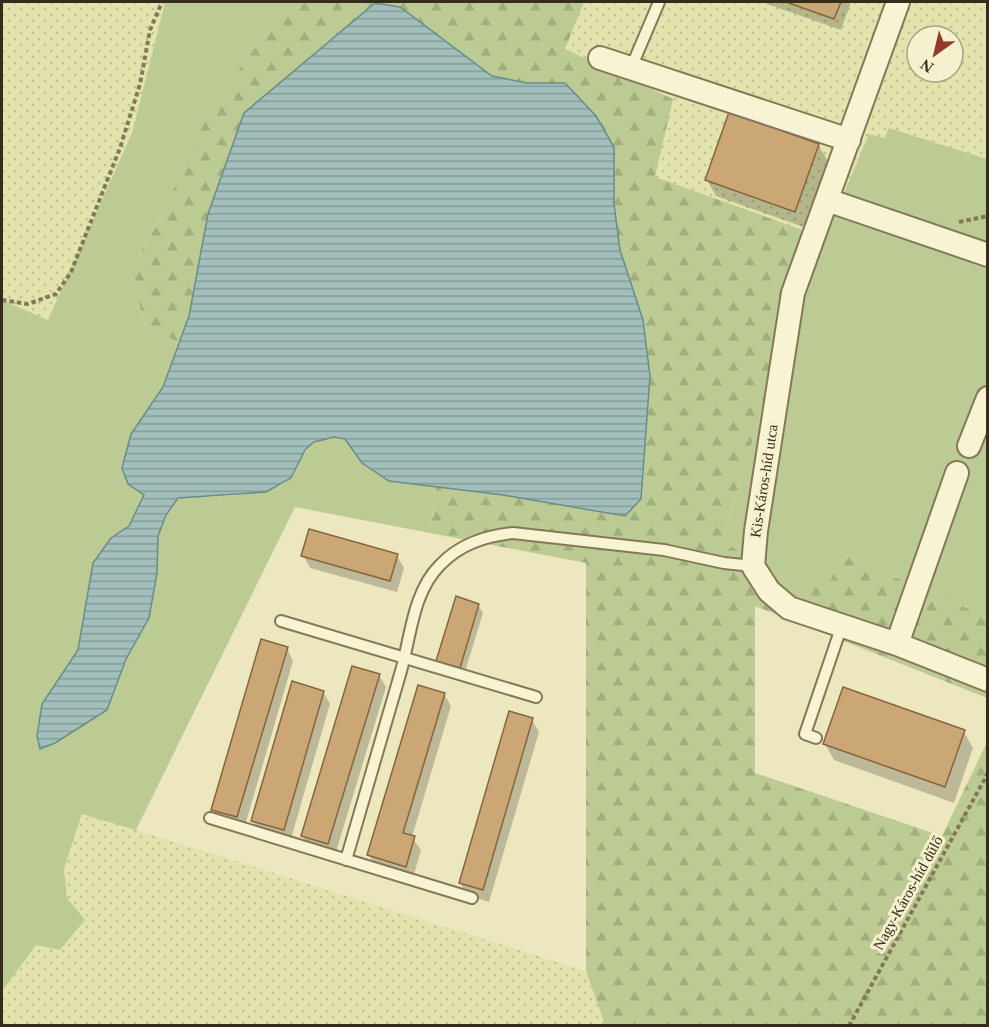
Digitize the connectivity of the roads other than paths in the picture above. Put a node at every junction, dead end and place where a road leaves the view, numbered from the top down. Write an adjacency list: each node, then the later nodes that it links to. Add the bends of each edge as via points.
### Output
1 (659, 2): 4 (lane)
2 (898, 2): 5 (street, Kis-Káros-híd utca)
3 (600, 58): 4 (street)
4 (631, 68): 5 (street)
5 (849, 140): 6 (street, Kis-Káros-híd utca)
6 (827, 200): 7 (street); 11 (street, Kis-Káros-híd utca, via 793,293)
7 (987, 255)
8 (987, 398): 9 (street)
9 (969, 446)
10 (957, 472): 14 (street)
11 (753, 566): 13 (street, via 769,591 789,608); 15 (lane, via 664,550 513,533 492,535 470,542 440,564 425,585 412,620)
12 (281, 621): 15 (lane)
13 (842, 625): 14 (street); 18 (lane, via 805,734)
14 (897, 644): 16 (street)
15 (405, 658): 17 (lane); 20 (lane)
16 (987, 680)
17 (536, 697)
18 (816, 738)
19 (210, 818): 20 (lane)
20 (346, 860): 21 (lane)
21 (472, 898)

